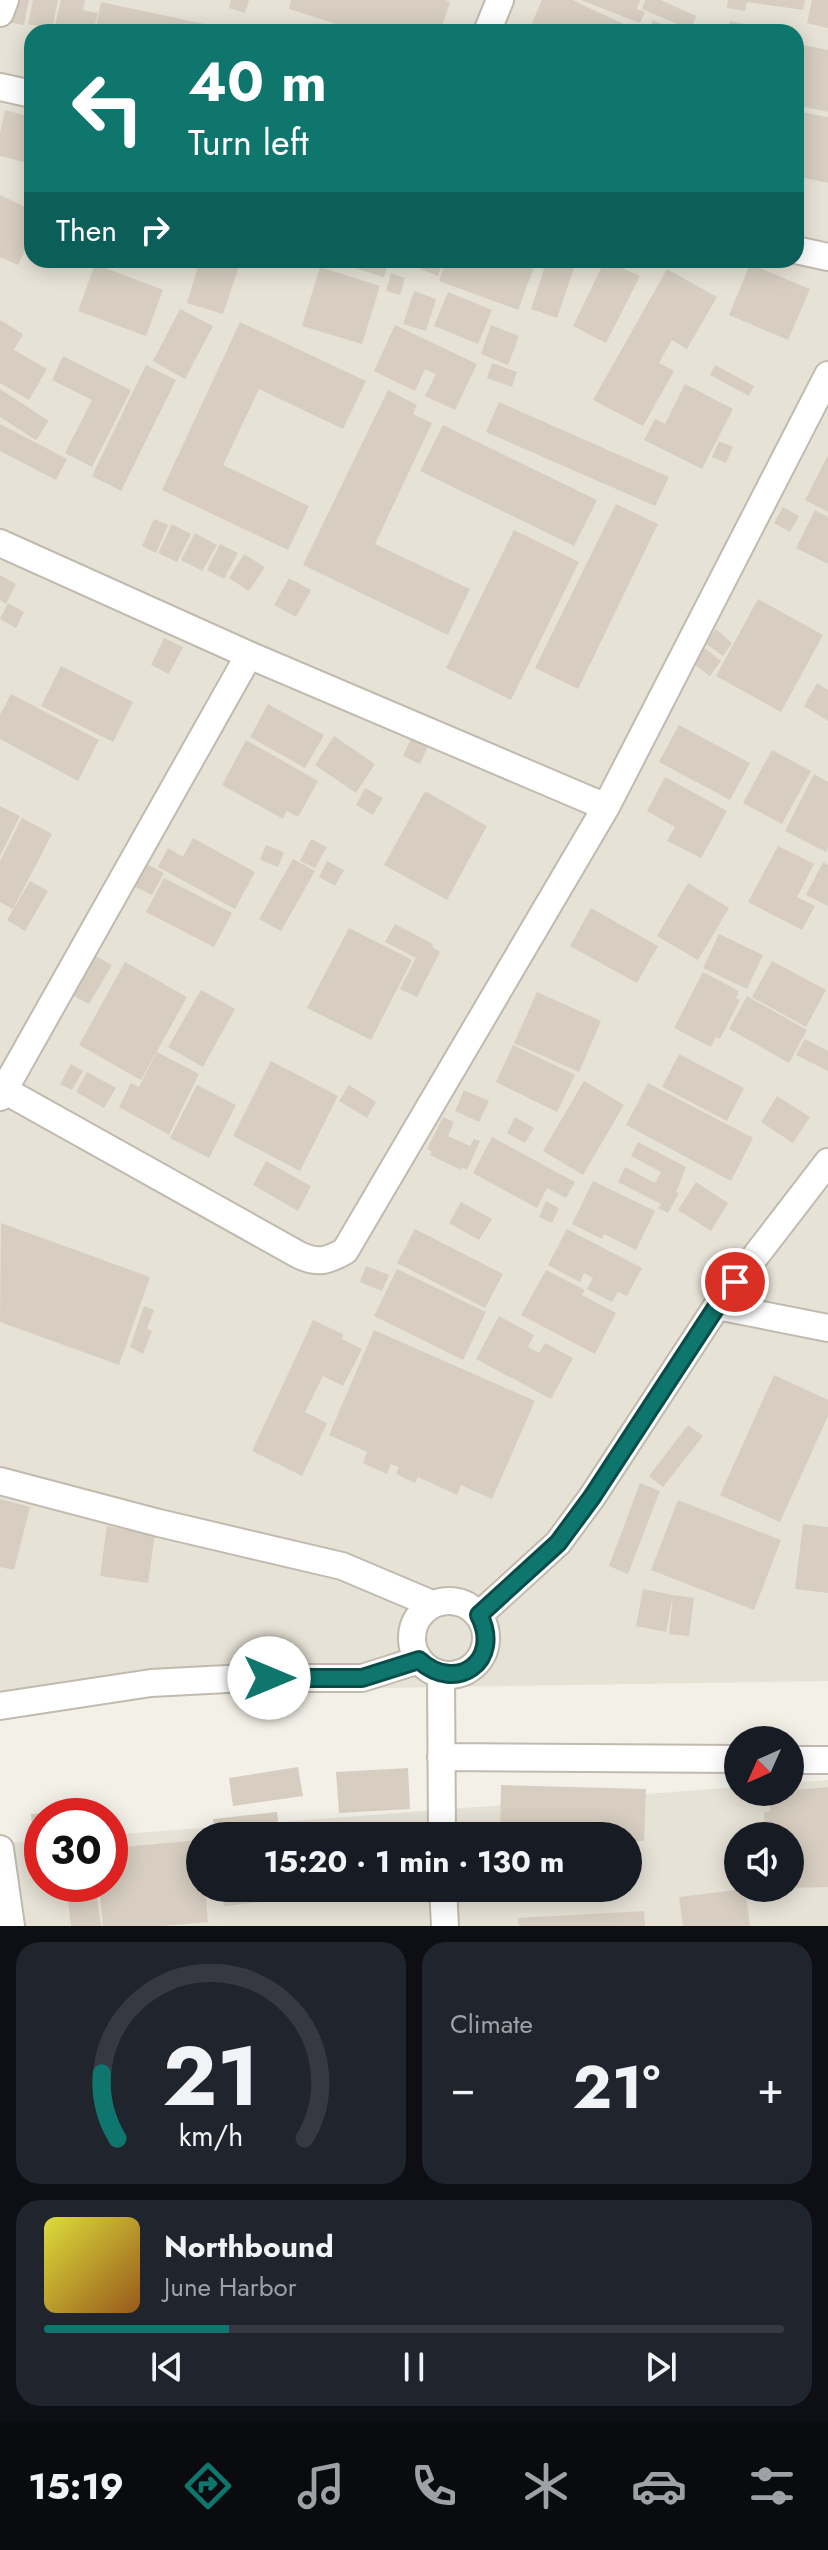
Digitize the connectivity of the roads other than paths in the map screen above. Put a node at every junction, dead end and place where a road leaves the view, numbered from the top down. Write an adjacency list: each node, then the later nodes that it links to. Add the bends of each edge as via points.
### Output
1 (5, 0): 3 (street)
2 (500, 0): 4 (street)
3 (0, 13)
4 (490, 24)
5 (0, 87): 6 (street)
6 (24, 92)
7 (804, 252): 8 (street)
8 (828, 257)
9 (828, 375): 12 (street)
10 (0, 543): 11 (street)
11 (249, 655): 12 (street); 13 (street)
12 (606, 807): 13 (street, via 345,1251 327,1261 299,1255)
13 (2, 1094)
14 (828, 1162): 15 (street)
15 (717, 1306): 16 (street); 19 (street, via 558,1543)
16 (828, 1328)
17 (0, 1481): 18 (street, via 342,1566)
18 (432, 1604): 19 (street, via 457,1601); 20 (street, via 421,1612 412,1635)
19 (479, 1615): 21 (street, via 487,1639 477,1663 454,1675)
20 (419, 1660): 21 (street); 22 (street, via 362,1678 151,1683)
21 (441, 1674): 23 (street)
22 (0, 1706)
23 (441, 1757): 24 (street); 27 (street)
24 (724, 1759)
25 (804, 1760): 26 (street)
26 (828, 1760)
27 (442, 1822)
28 (0, 1849): 30 (street)
29 (444, 1902): 31 (street)
30 (11, 1926)
31 (445, 1926)

